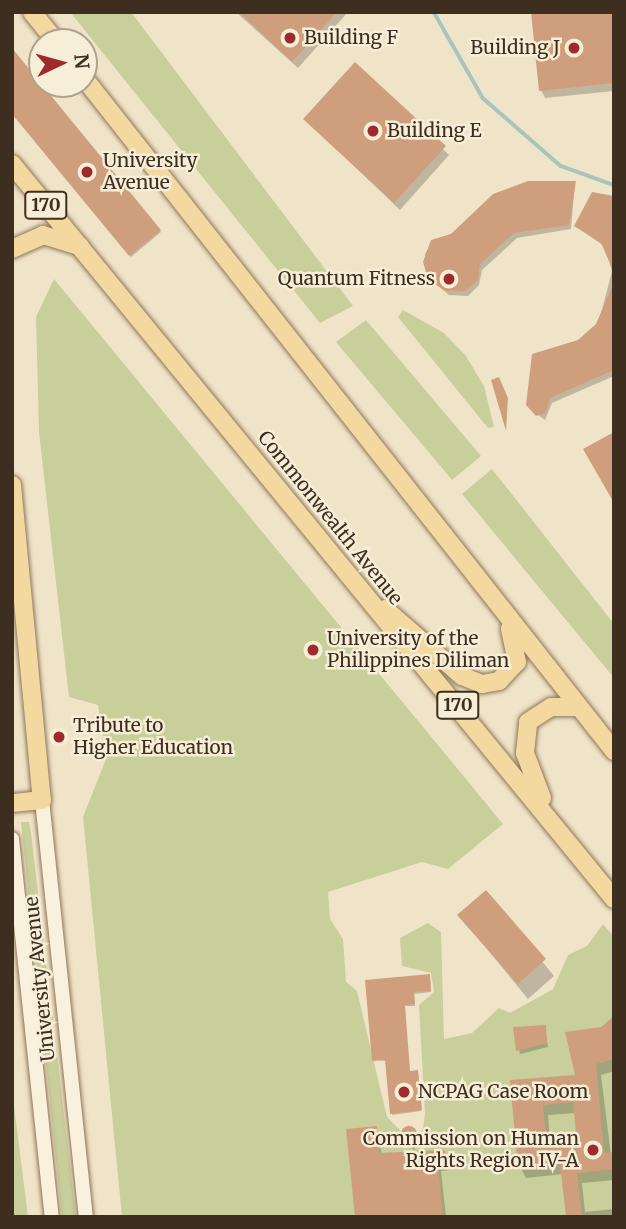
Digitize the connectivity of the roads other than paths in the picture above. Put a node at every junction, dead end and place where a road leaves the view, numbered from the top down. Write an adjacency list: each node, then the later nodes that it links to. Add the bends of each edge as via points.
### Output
1 (32, 12): 2 (main road)
2 (45, 28)
3 (98, 96): 9 (main road)
4 (12, 164): 5 (main road, Commonwealth Avenue / 170)
5 (80, 246): 6 (main road, via 43,235); 8 (main road, Commonwealth Avenue / 170)
6 (12, 249)
7 (12, 485): 12 (main road, University Avenue)
8 (368, 598): 9 (main road, via 406,623 462,676 482,684 507,676 517,662); 14 (main road, Commonwealth Avenue / 170)
9 (501, 606): 10 (main road)
10 (577, 706): 11 (main road); 14 (main road, via 540,712 523,738)
11 (614, 751)
12 (42, 800): 13 (main road); 18 (street, University Avenue)
13 (12, 803)
14 (547, 811): 16 (main road, Commonwealth Avenue / 170)
15 (12, 839): 17 (street, University Avenue)
16 (614, 899)
17 (52, 1217)
18 (86, 1217)

